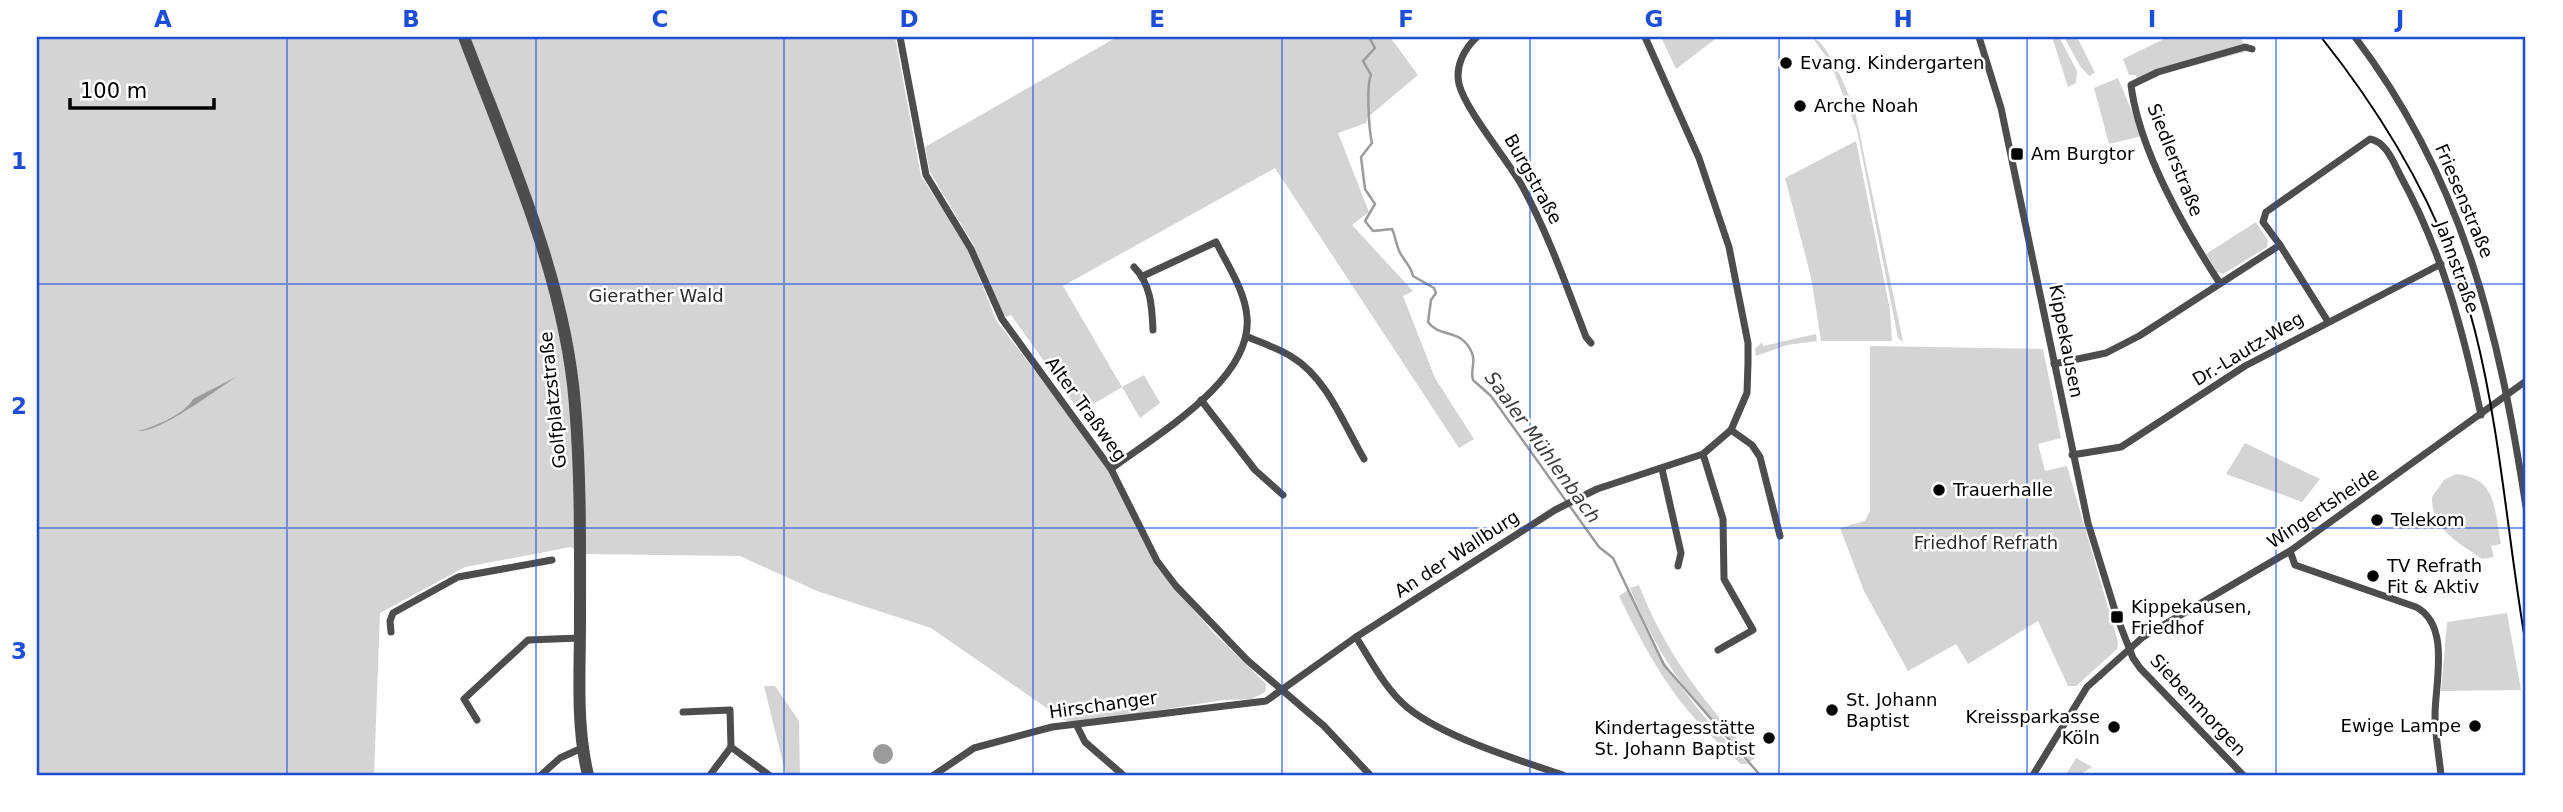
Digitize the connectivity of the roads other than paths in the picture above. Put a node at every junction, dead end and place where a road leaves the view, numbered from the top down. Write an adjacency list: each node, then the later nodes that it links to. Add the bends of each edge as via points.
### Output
1 (464, 37): 36 (street, Golfplatzstraße, via 542,247 564,325 575,406 582,527)
2 (900, 37): 26 (street, Alter Traßweg, via 926,175 971,249 1002,319)
3 (1477, 37): 16 (street, Burgstraße, via 1461,59 1459,84 1529,200)
4 (1645, 37): 22 (street, An der Wallburg, via 1699,158 1729,247 1748,353 1747,393)
5 (1979, 37): 17 (street, Kippekausen, via 2001,108)
6 (2355, 37): 19 (street, Friesenstraße, via 2408,117 2460,227 2486,300)
7 (2252, 49): 12 (street, Siedlerstraße, via 2245,47 2158,72 2131,85 2174,205)
8 (2280, 245): 9 (street, Jahnstraße, via 2263,222 2266,212 2365,141 2377,140 2420,211); 12 (street); 13 (street)
9 (2441, 264): 13 (street, Dr.-Lautz-Weg); 21 (street, Jahnstraße, via 2463,332)
10 (1134, 267): 11 (street)
11 (1143, 276): 14 (street, via 1152,301); 15 (street, via 1216,242 1244,299)
12 (2219, 282): 17 (street, via 2139,337 2105,353)
13 (2327, 320): 24 (street, Dr.-Lautz-Weg, via 2245,366 2121,447)
14 (1153, 330)
15 (1246, 336): 20 (street, via 1233,369); 25 (street, via 1293,357 1311,373 1326,389)
16 (1591, 342)
17 (2054, 364): 24 (street, Kippekausen)
18 (2526, 381): 19 (street, Wingertsheide)
19 (2509, 394): 21 (street, Wingertsheide); 29 (street, Friesenstraße)
20 (1201, 400): 26 (street); 28 (street, via 1255,470)
21 (2481, 415): 31 (street, Wingertsheide)
22 (1731, 430): 23 (street, An der Wallburg); 30 (street, via 1760,457)
23 (1703, 454): 27 (street, An der Wallburg); 38 (street, via 1723,519 1724,579 1753,630)
24 (2072, 455): 37 (street, Kippekausen, via 2088,523)
25 (1364, 459)
26 (1111, 469): 39 (street, Alter Traßweg, via 1170,578)
27 (1662, 469): 33 (street, via 1681,553); 35 (street, An der Wallburg, via 1597,489 1559,508)
28 (1283, 495)
29 (2526, 507)
30 (1780, 536)
31 (2290, 551): 37 (street, Wingertsheide); 55 (street, via 2295,565 2428,614 2438,650 2435,718)
32 (552, 559): 34 (street, via 458,577 393,613)
33 (1678, 566)
34 (391, 632)
35 (1356, 637): 39 (street, An der Wallburg); 52 (street, via 1407,707 1437,726)
36 (580, 638): 41 (street, via 535,638 521,644 464,699); 44 (street, Golfplatzstraße)
37 (2129, 649): 53 (street, Siebenmorgen, via 2081,695); 54 (street, Siebenmorgen, via 2140,668)
38 (1718, 650)
39 (1282, 691): 42 (street, Hirschanger, via 1259,703); 51 (street, Alter Traßweg, via 1324,726)
40 (683, 712): 43 (street, via 730,710)
41 (477, 720)
42 (1077, 726): 49 (street, Hirschanger, via 1052,727 974,748); 50 (street, via 1085,742)
43 (731, 747): 47 (street); 48 (street)
44 (582, 748): 45 (street, via 560,758); 46 (street, Golfplatzstraße)
45 (541, 775)
46 (588, 775)
47 (710, 775)
48 (769, 775)
49 (934, 775)
50 (1123, 775)
51 (1370, 775)
52 (1563, 775)
53 (2033, 775)
54 (2243, 775)
55 (2441, 775)

